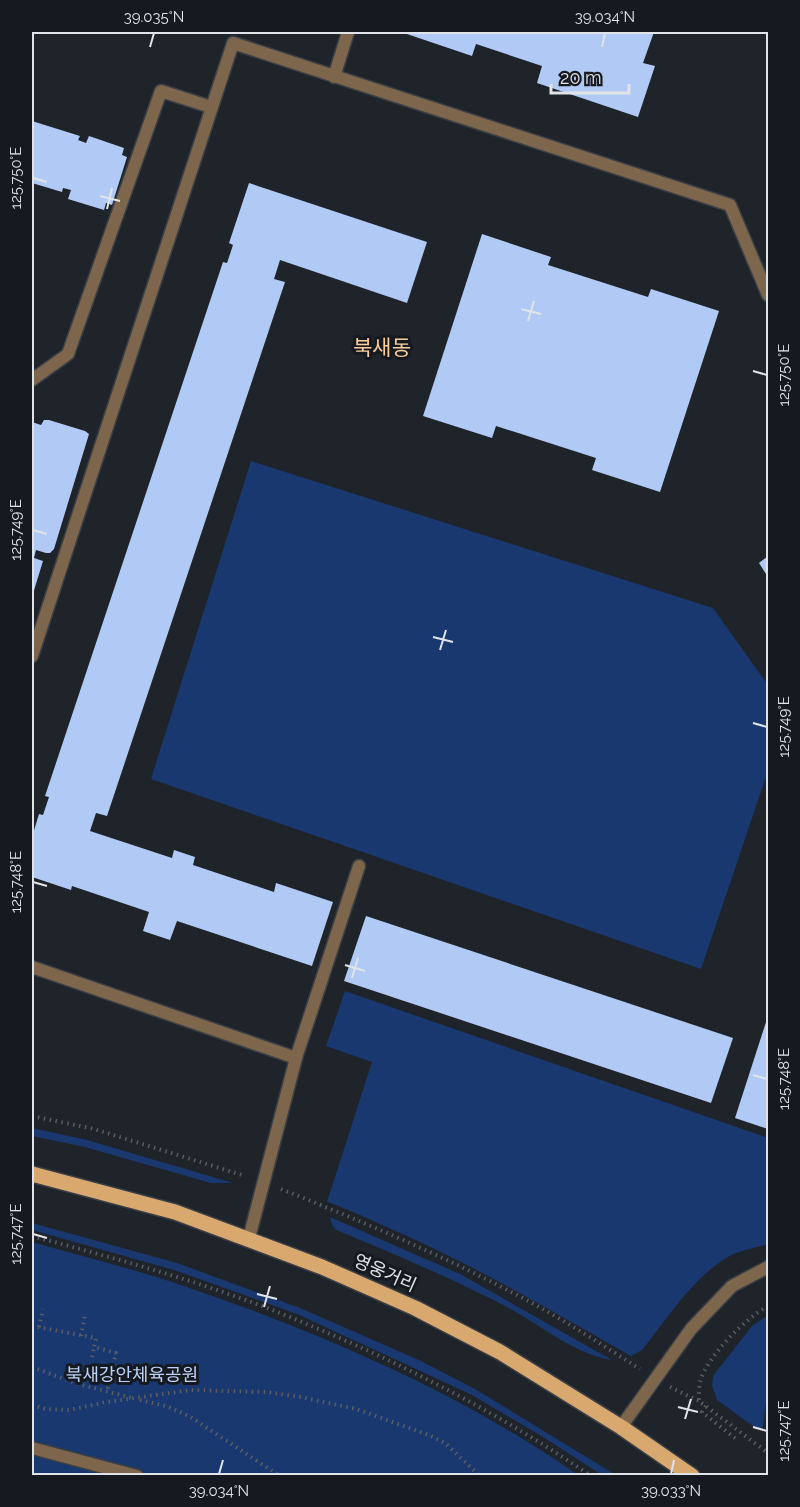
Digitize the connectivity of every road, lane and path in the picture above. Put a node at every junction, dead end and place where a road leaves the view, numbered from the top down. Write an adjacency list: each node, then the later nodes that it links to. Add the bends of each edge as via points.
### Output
1 (348, 32): 2 (street)
2 (334, 76): 3 (street, via 234,43); 4 (street, via 730,205)
3 (211, 107): 5 (street, via 161,91 68,354); 6 (street)
4 (768, 295)
5 (32, 380)
6 (32, 656)
7 (359, 866): 9 (street)
8 (32, 967): 9 (street)
9 (296, 1058): 12 (street)
10 (32, 1116): 12 (path, via 94,1129)
11 (32, 1174): 14 (main road, 영웅거리, via 175,1212)
12 (264, 1182): 14 (street); 25 (path, via 460,1266 605,1346)
13 (32, 1236): 38 (path, via 173,1276 296,1320 470,1400)
14 (249, 1238): 31 (main road, 영웅거리, via 415,1308 500,1352)
15 (768, 1267): 25 (street, via 732,1286 691,1329)
16 (768, 1306): 28 (path, via 735,1330 708,1366 700,1382)
17 (43, 1309): 20 (path)
18 (85, 1315): 21 (path)
19 (32, 1326): 20 (path)
20 (39, 1327): 21 (path)
21 (81, 1335): 22 (path, via 96,1338)
22 (94, 1347): 23 (path); 26 (path, via 116,1353)
23 (92, 1357)
24 (32, 1367): 26 (path)
25 (655, 1379): 28 (path); 31 (street)
26 (107, 1392): 27 (path)
27 (137, 1399): 29 (path, via 69,1410); 36 (path, via 189,1416); 37 (path, via 191,1390 224,1390 328,1402 429,1435 445,1443)
28 (699, 1401): 30 (path)
29 (32, 1405)
30 (706, 1406): 32 (path, via 702,1412); 34 (path)
31 (621, 1426): 39 (main road, 영웅거리)
32 (736, 1439)
33 (32, 1448): 35 (street)
34 (768, 1453)
35 (137, 1476)
36 (280, 1476)
37 (480, 1476)
38 (591, 1476)
39 (692, 1476)

